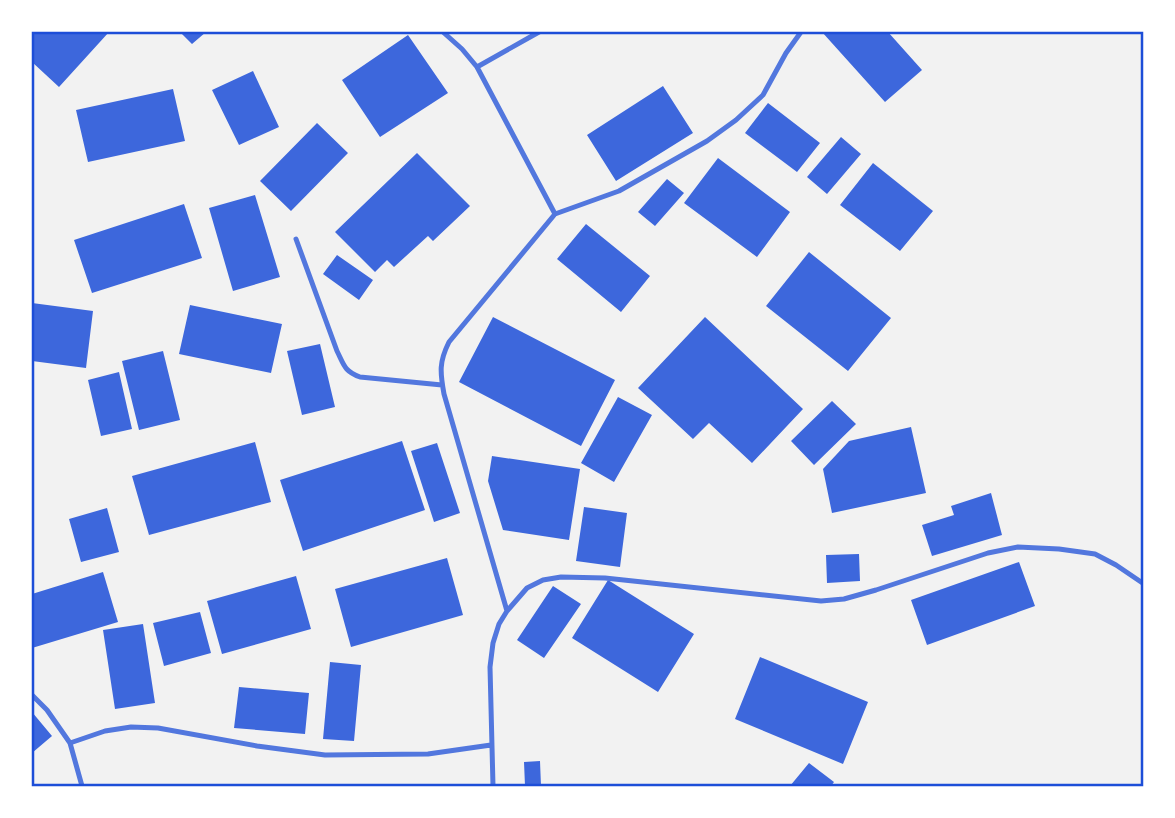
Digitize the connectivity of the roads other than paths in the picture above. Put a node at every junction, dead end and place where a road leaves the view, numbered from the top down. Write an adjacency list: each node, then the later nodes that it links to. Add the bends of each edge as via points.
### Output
1 (443, 32): 4 (lane)
2 (539, 32): 4 (lane)
3 (801, 32): 5 (lane, via 763,95 736,120 619,191)
4 (477, 66): 5 (lane)
5 (555, 214): 7 (lane, via 449,342 442,357)
6 (296, 239): 7 (lane, via 337,351 350,373)
7 (442, 385): 9 (lane)
8 (1143, 584): 9 (lane, via 1095,554 1018,547 844,599 821,601 561,577 527,588)
9 (508, 611): 12 (lane, via 493,643)
10 (32, 695): 11 (lane)
11 (70, 743): 12 (lane, via 131,727 326,755 428,754); 13 (lane)
12 (491, 745): 14 (lane)
13 (82, 786)
14 (493, 786)

